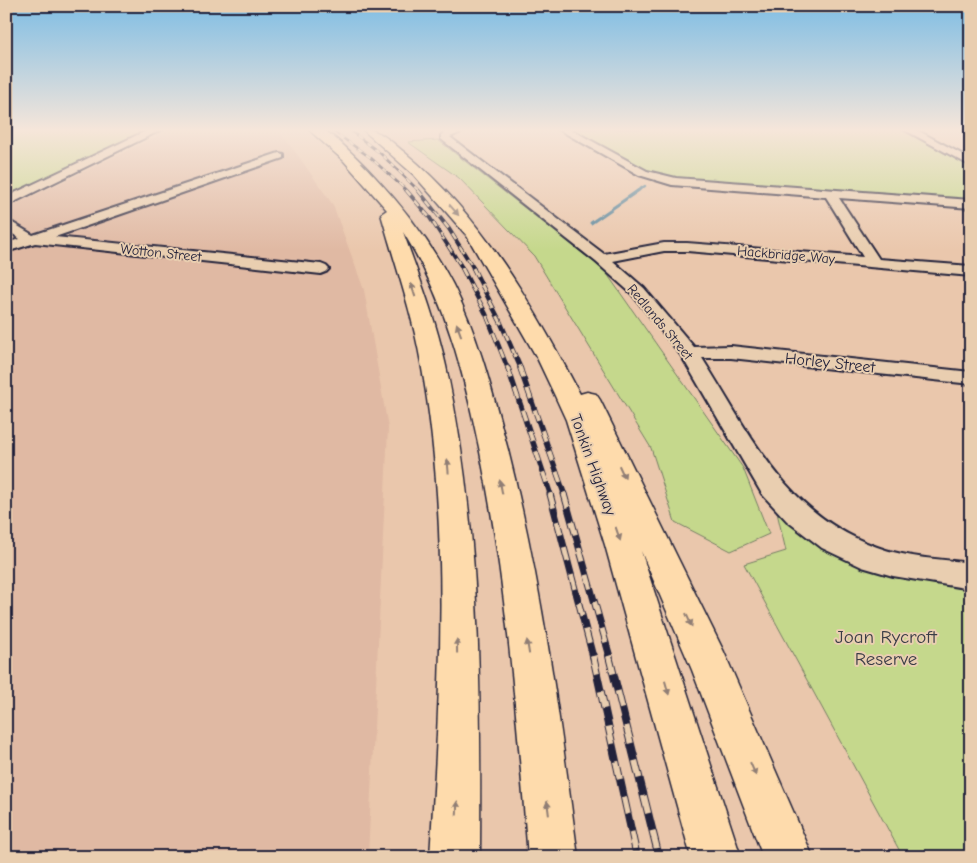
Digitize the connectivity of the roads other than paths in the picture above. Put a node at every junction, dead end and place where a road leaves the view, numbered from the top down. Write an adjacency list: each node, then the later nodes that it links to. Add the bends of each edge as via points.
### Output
1 (76, 169): 9 (street)
2 (242, 169): 12 (street)
3 (358, 169): 8 (highway)
4 (416, 169): 19 (highway, Tonkin Highway, one-way to 19, via 474,233)
5 (483, 169): 14 (street, Redlands Street)
6 (641, 169): 7 (street, via 676,182)
7 (830, 194): 10 (street); 15 (street)
8 (383, 196): 22 (highway, one-way to 8, via 458,678 447,454 426,332); 23 (highway, one-way to 8, via 532,668 513,547 480,394 461,334 434,267 401,216)
9 (6, 202)
10 (971, 204)
11 (6, 223): 12 (street, Wotton Street)
12 (34, 239): 13 (street); 16 (street, Wotton Street)
13 (6, 248)
14 (601, 259): 15 (street, Hackbridge Way, via 664,247 687,247); 18 (street, Redlands Street, via 638,291)
15 (874, 262): 17 (street, Hackbridge Way)
16 (321, 270)
17 (971, 271)
18 (689, 353): 20 (street, Horley Street, via 731,352); 21 (street, Redlands Street, via 771,487 813,528 872,558)
19 (549, 358): 24 (highway, Tonkin Highway, one-way to 24, via 579,420 622,545); 25 (highway, one-way to 25, via 586,399 609,444 710,666)
20 (971, 378)
21 (971, 576)
22 (455, 857)
23 (553, 857)
24 (716, 857)
25 (788, 857)

